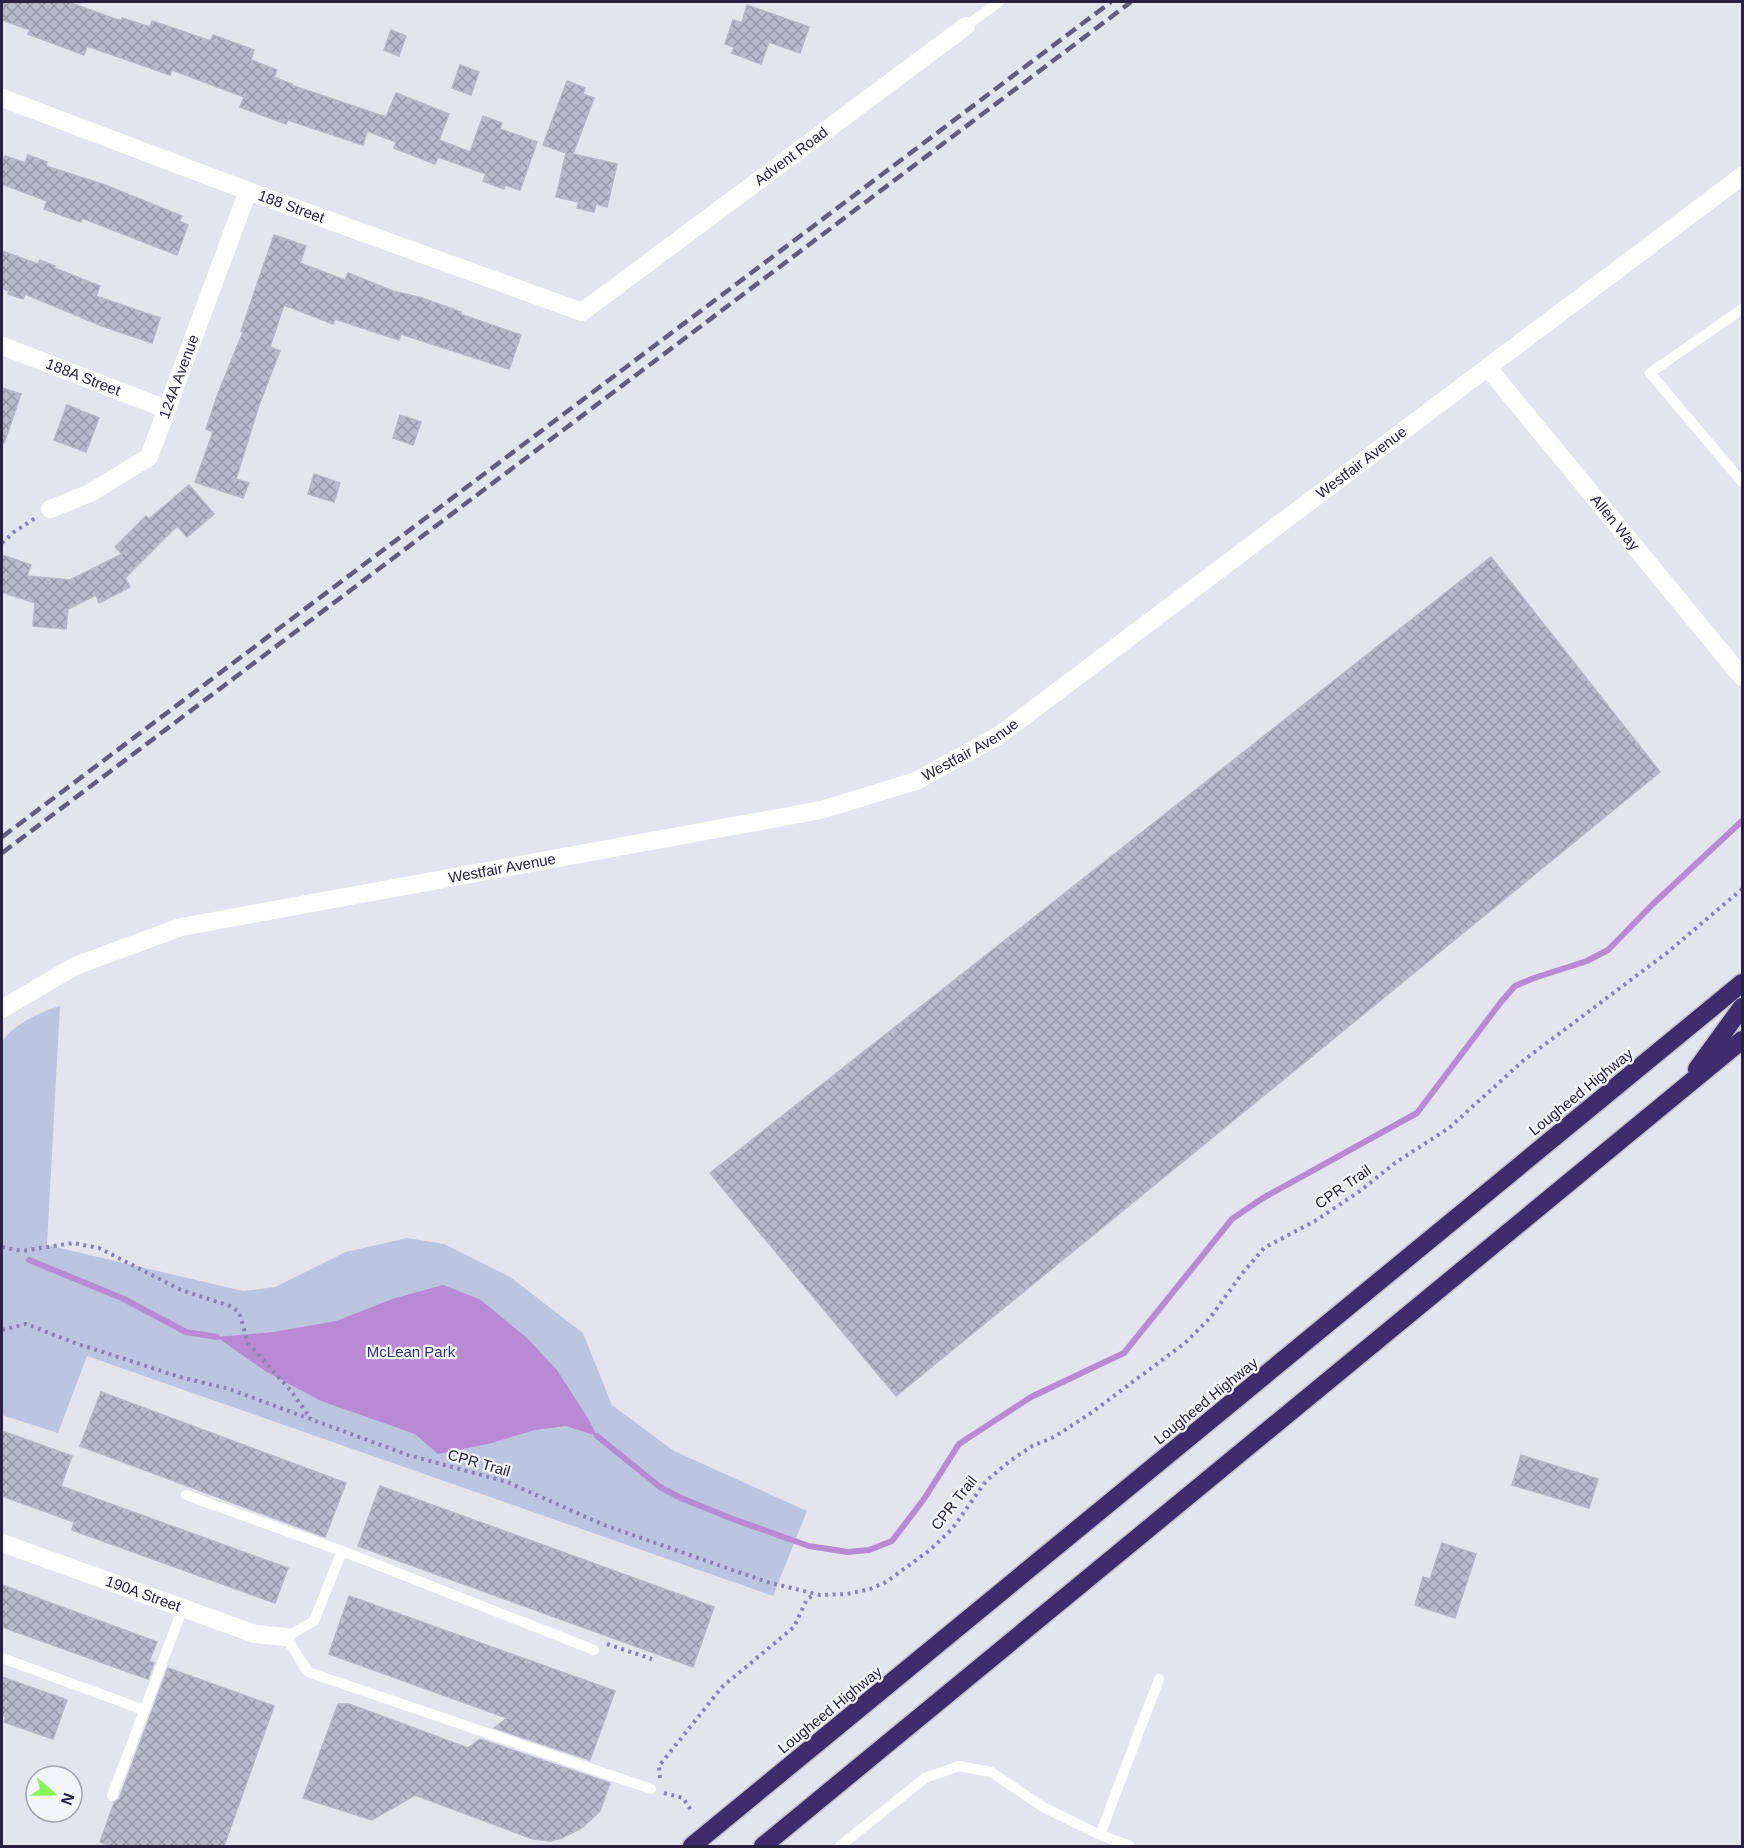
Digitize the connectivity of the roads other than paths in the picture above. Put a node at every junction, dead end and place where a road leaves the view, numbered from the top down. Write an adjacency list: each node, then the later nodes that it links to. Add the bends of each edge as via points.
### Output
1 (999, 2): 2 (lane, Advent Road)
2 (966, 26): 7 (street, Advent Road)
3 (2, 98): 5 (street, 188 Street)
4 (1743, 176): 9 (street, Westfair Avenue)
5 (248, 191): 7 (street, 188 Street); 10 (street, 124A Avenue)
6 (1743, 309): 11 (lane, via 1650,373)
7 (582, 312)
8 (2, 346): 10 (street, 188A Street)
9 (1488, 368): 13 (street, Allen Way); 16 (street, Westfair Avenue, via 998,736 916,781 821,810 181,927 75,966)
10 (166, 409): 12 (street, 124A Avenue, via 148,457 90,493)
11 (1743, 482)
12 (50, 509)
13 (1743, 677)
14 (1743, 983): 31 (highway, Lougheed Highway)
15 (1743, 1007): 18 (highway)
16 (2, 1009)
17 (1743, 1040): 18 (highway)
18 (1684, 1088): 32 (highway)
19 (186, 1495): 21 (lane)
20 (2, 1543): 22 (street, 190A Street)
21 (342, 1551): 23 (lane, via 314,1621); 24 (lane)
22 (182, 1610): 23 (street, 190A Street, via 255,1634); 27 (lane)
23 (286, 1637): 28 (lane, via 308,1672)
24 (594, 1650)
25 (2, 1658): 27 (lane)
26 (1159, 1678): 30 (lane)
27 (144, 1710): 29 (lane)
28 (651, 1789)
29 (112, 1796)
30 (1100, 1835): 33 (lane, via 1043,1808 991,1772 959,1766 925,1778); 34 (lane)
31 (692, 1846)
32 (763, 1846)
33 (840, 1846)
34 (1130, 1846)

